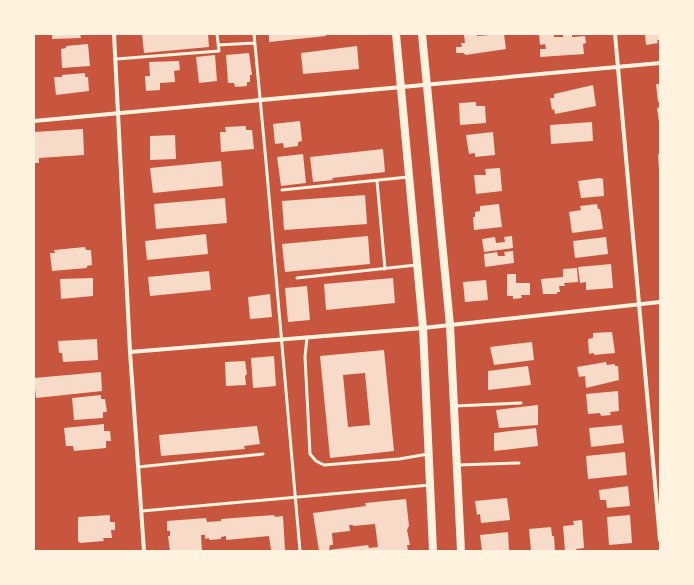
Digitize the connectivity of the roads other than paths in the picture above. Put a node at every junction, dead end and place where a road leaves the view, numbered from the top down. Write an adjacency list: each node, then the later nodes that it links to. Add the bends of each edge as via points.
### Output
1 (114, 34): 9 (street)
2 (217, 34): 8 (lane)
3 (254, 34): 7 (lane)
4 (396, 34): 13 (main road)
5 (422, 34): 12 (main road)
6 (614, 34): 11 (street)
7 (254, 43): 8 (lane); 14 (lane)
8 (218, 45): 9 (lane, via 219,51)
9 (116, 59): 15 (street)
10 (660, 63): 11 (street)
11 (617, 67): 12 (street); 24 (street)
12 (427, 85): 13 (street); 25 (main road)
13 (401, 88): 14 (street); 17 (main road)
14 (261, 100): 15 (street); 28 (lane)
15 (118, 113): 16 (street); 29 (street)
16 (34, 121)
17 (410, 177): 18 (lane); 20 (main road)
18 (377, 180): 19 (lane); 21 (lane)
19 (282, 190)
20 (418, 265): 21 (lane); 26 (main road)
21 (385, 269): 22 (lane)
22 (297, 278)
23 (660, 302): 24 (street)
24 (639, 304): 25 (street); 40 (street)
25 (450, 325): 26 (street); 31 (main road)
26 (423, 328): 27 (street); 33 (main road)
27 (307, 337): 28 (street); 33 (lane, via 305,357 310,454 316,461 324,465)
28 (282, 339): 29 (street); 38 (lane)
29 (130, 352): 36 (street)
30 (521, 403): 31 (lane)
31 (455, 406): 35 (main road)
32 (263, 454): 36 (lane)
33 (428, 454): 37 (main road)
34 (519, 463): 35 (lane)
35 (457, 464): 44 (main road)
36 (138, 467): 39 (street)
37 (430, 485): 38 (lane); 43 (main road)
38 (294, 498): 39 (lane); 42 (lane)
39 (142, 511): 41 (street)
40 (660, 540)
41 (144, 551)
42 (300, 551)
43 (433, 551)
44 (461, 551)

